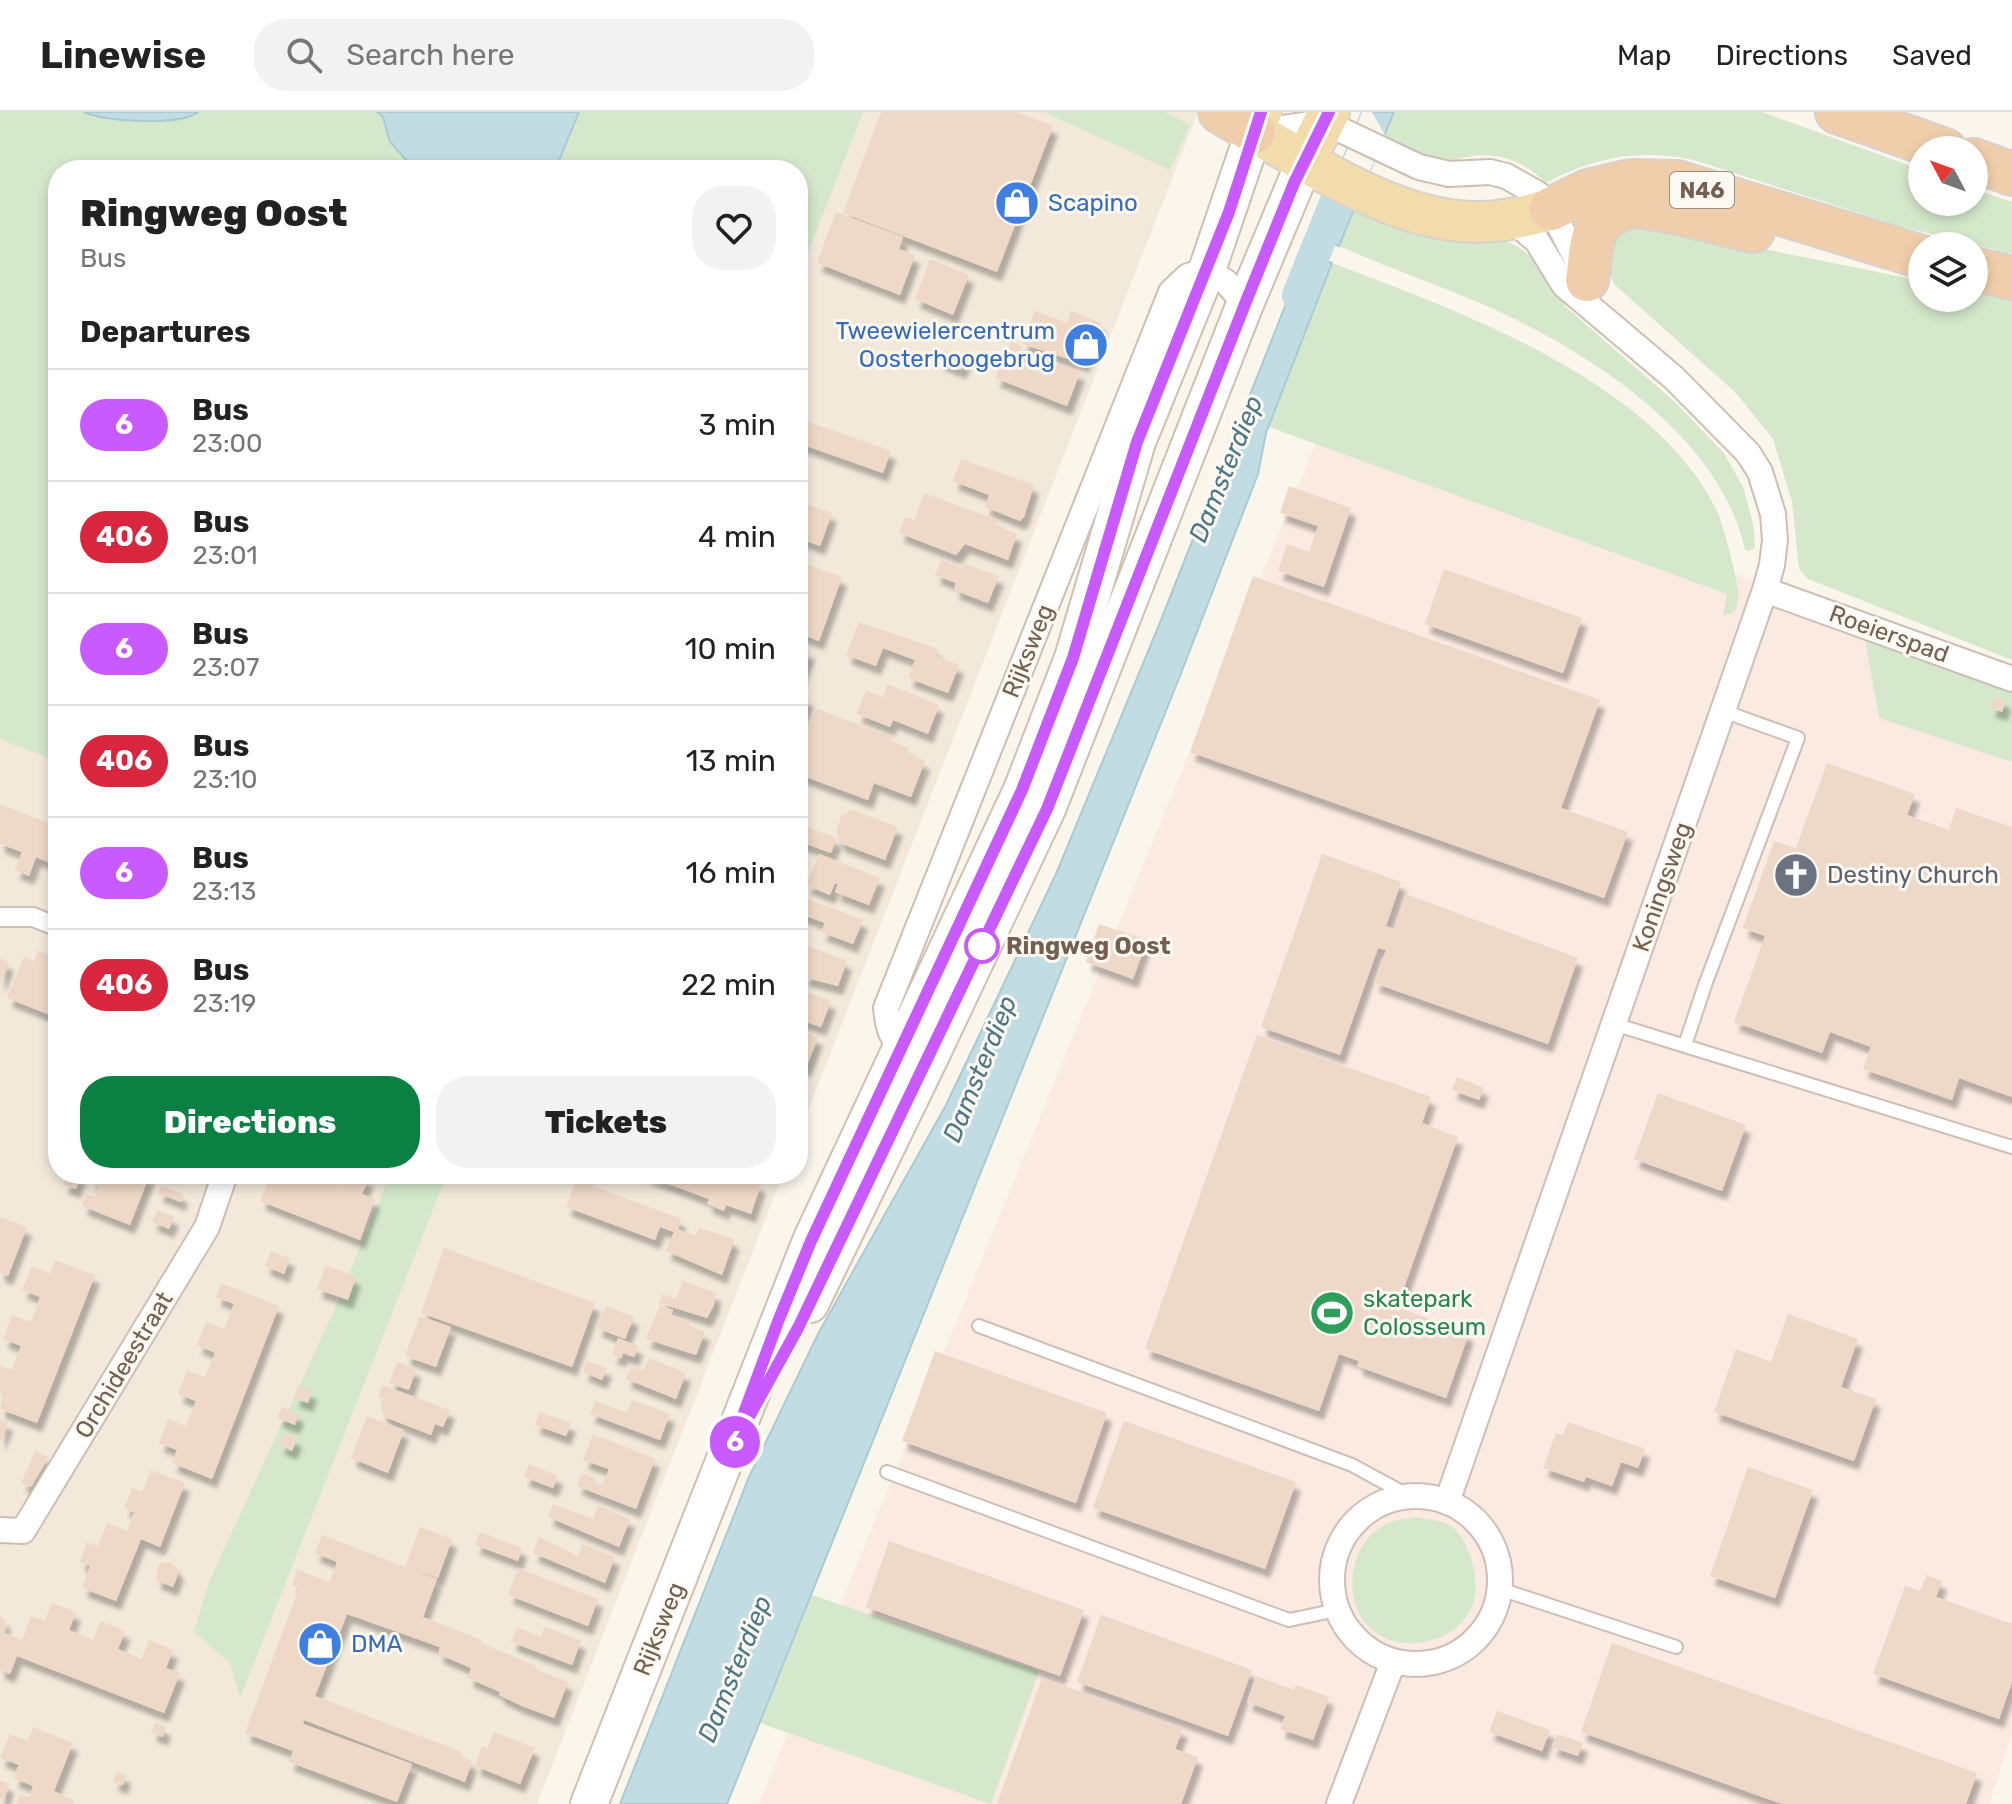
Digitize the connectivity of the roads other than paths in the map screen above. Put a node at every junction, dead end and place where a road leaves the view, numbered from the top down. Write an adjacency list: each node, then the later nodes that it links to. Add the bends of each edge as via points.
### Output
1 (1837, 112): 4 (highway)
2 (1245, 119): 3 (street); 7 (main road); 11 (main road, Rijksweg, via 1229,212)
3 (1335, 123): 7 (main road, Rijksweg); 8 (street, via 1403,162 1435,171 1506,176 1538,194)
4 (1908, 137)
5 (1988, 165): 6 (highway)
6 (2012, 174)
7 (1334, 176): 8 (main road, via 1423,215 1451,221); 15 (main road, Rijksweg, via 1275,231)
8 (1532, 214): 9 (highway, N46, via 1588,191 1652,180 1677,182); 14 (street, Koningsweg); 16 (street, Koningsweg, via 1537,241 1564,285)
9 (1852, 236): 10 (highway, N46); 14 (highway, N46, via 1774,236 1632,207 1611,214 1597,228)
10 (1908, 253)
11 (1207, 270): 15 (street); 24 (main road, Rijksweg, via 1137,442 1049,724)
12 (1988, 272): 13 (highway)
13 (2012, 278)
14 (1587, 280): 16 (street, Koningsweg)
15 (1245, 304): 24 (main road, Rijksweg, via 1047,809)
16 (1608, 321): 17 (street, Koningsweg, via 1734,436 1760,472 1775,540)
17 (1765, 590): 18 (street, Roeierspad); 19 (street, Koningsweg)
18 (2012, 679)
19 (1723, 711): 22 (street, Koningsweg); 23 (lane, via 1798,738)
20 (0, 917): 21 (street, via 33,917)
21 (48, 923)
22 (1614, 1024): 23 (lane); 30 (street, Koningsweg)
23 (1685, 1045): 25 (lane)
24 (916, 1053): 36 (main road, Rijksweg, via 798,1328 729,1453)
25 (2012, 1147)
26 (222, 1184): 31 (street, Orchideestraat, via 207,1227 23,1531)
27 (979, 1326): 29 (lane, via 1352,1465)
28 (887, 1472): 33 (lane, via 1289,1620)
29 (1409, 1496): 30 (street); 33 (street, via 1372,1508 1344,1535 1332,1572)
30 (1447, 1502): 32 (street, via 1463,1510 1488,1537 1498,1562)
31 (0, 1530)
32 (1500, 1589): 34 (lane); 35 (street, via 1488,1624 1463,1650 1429,1664)
33 (1337, 1610): 35 (street, via 1358,1643)
34 (1676, 1647)
35 (1393, 1662): 37 (street)
36 (589, 1804)
37 (1339, 1804)

